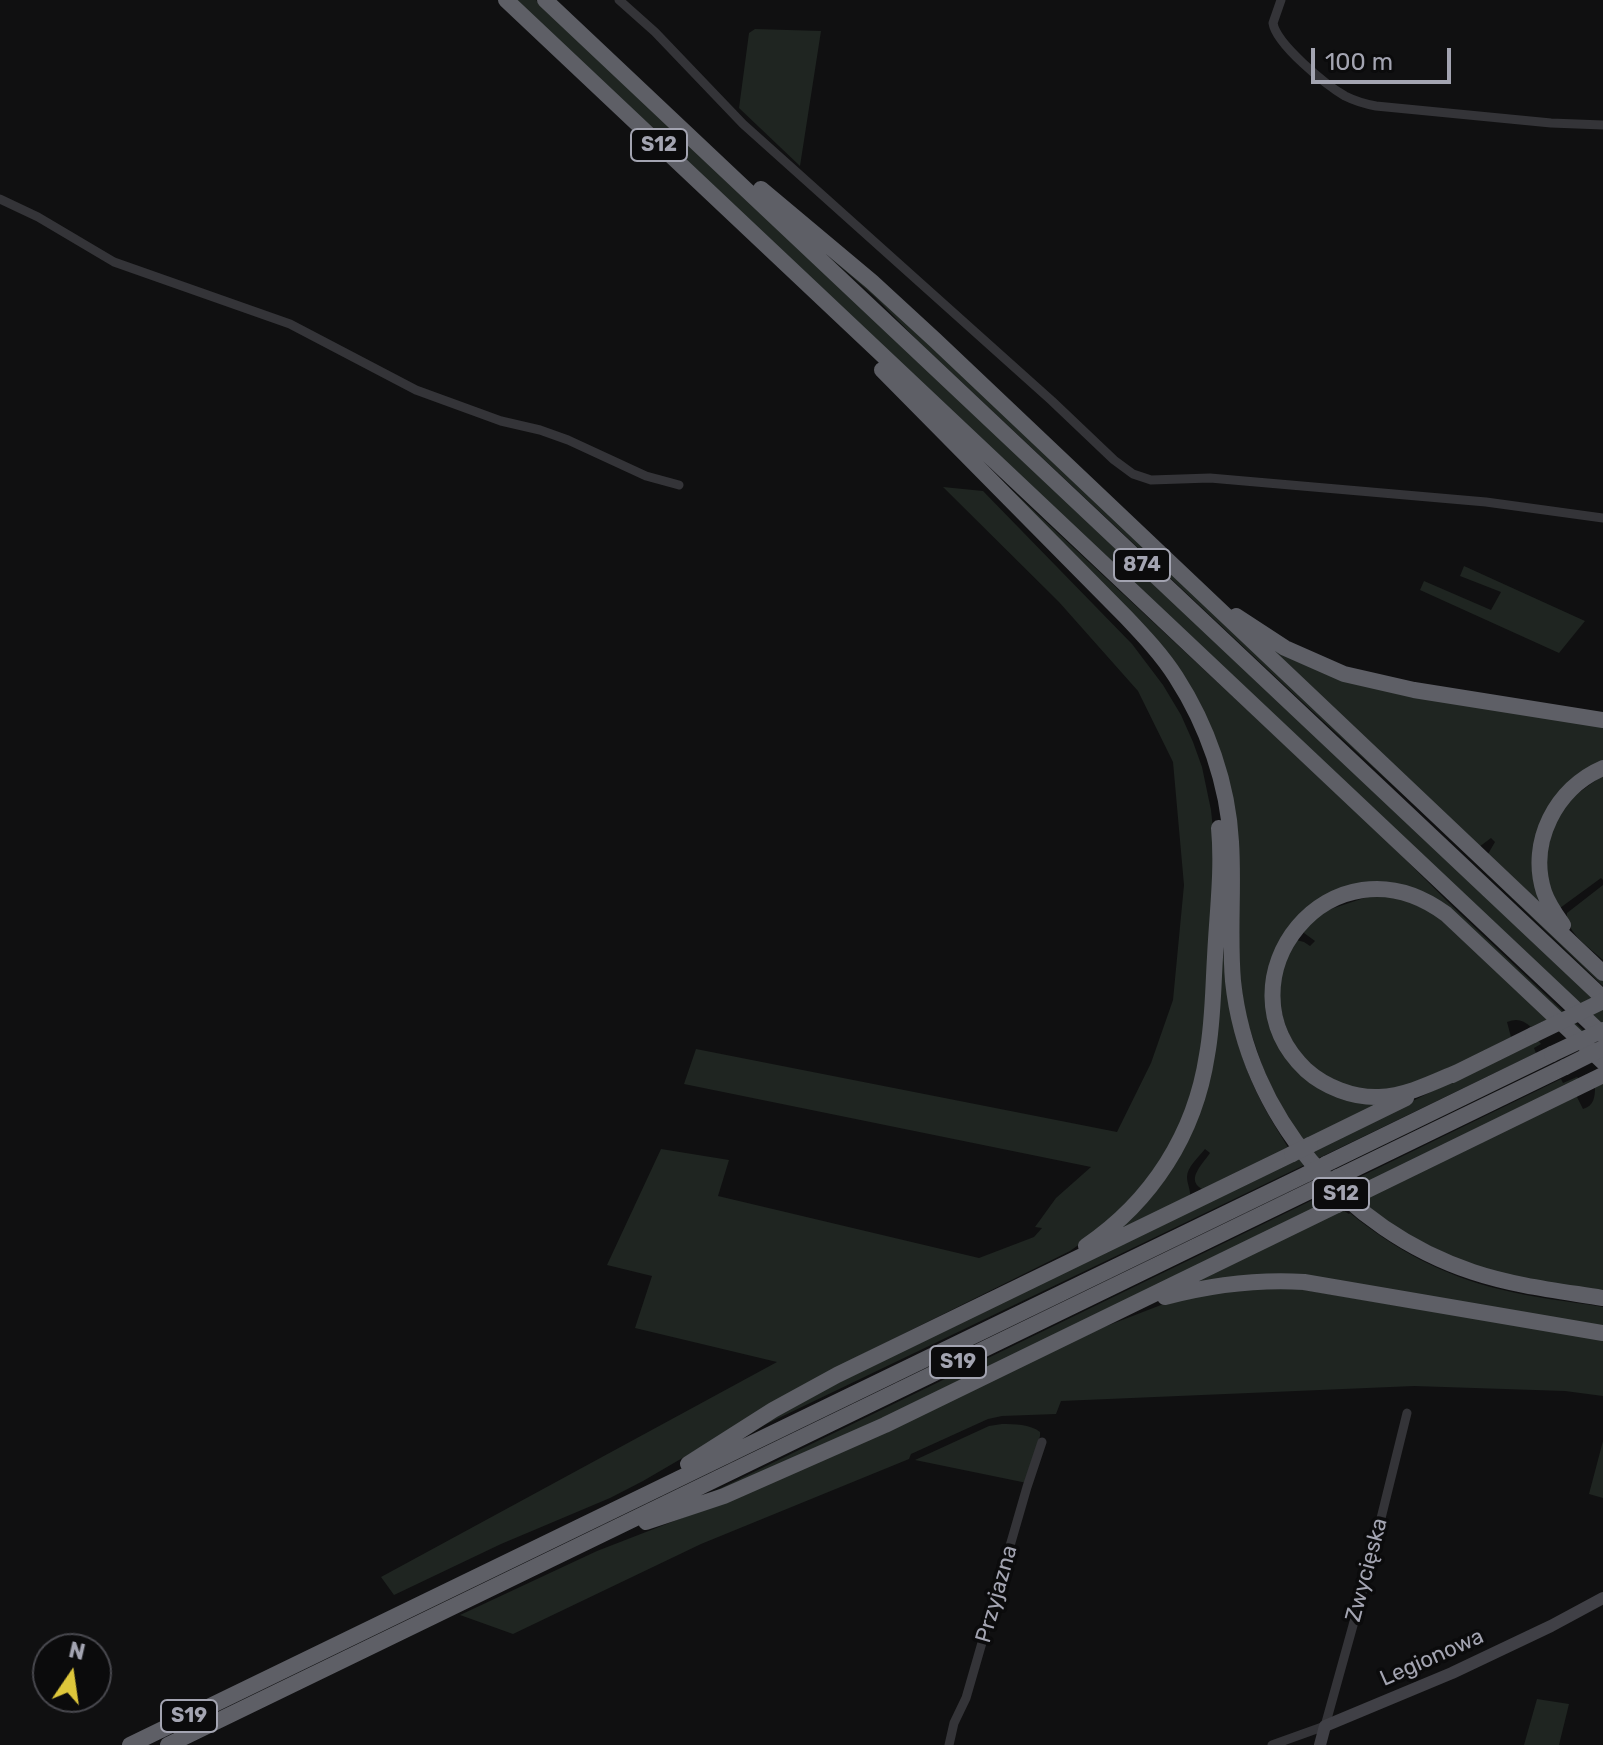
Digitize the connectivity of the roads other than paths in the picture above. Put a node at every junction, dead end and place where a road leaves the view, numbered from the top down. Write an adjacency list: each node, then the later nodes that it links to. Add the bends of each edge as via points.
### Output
1 (506, 0): 8 (highway, S12)
2 (545, 0): 6 (highway, S12)
3 (619, 0): 10 (street, via 743,124 1133,474 1151,480 1210,478 1486,502)
4 (1281, 0): 5 (street, via 1273,23 1277,35 1316,75 1359,102)
5 (1603, 125)
6 (683, 129): 11 (highway, S12, via 872,282); 16 (highway, 874)
7 (0, 199): 9 (street, via 114,262 290,324 416,390 568,440 646,476)
8 (813, 290): 12 (highway, via 836,324 1142,634); 17 (highway, 874)
9 (679, 485)
10 (1603, 518)
11 (1189, 580): 13 (highway, S12, via 1285,648 1344,674 1388,686); 15 (highway)
12 (1195, 712): 22 (highway, via 1220,839 1209,1038 1200,1089 1188,1125 1145,1194 1101,1235); 23 (highway, S12, via 1218,770 1228,816 1232,962 1240,1020 1261,1083 1294,1140 1353,1206 1428,1255 1494,1279)
13 (1603, 720)
14 (1603, 768): 15 (highway, via 1556,806 1540,850 1549,905)
15 (1597, 967)
16 (1603, 1000): 20 (highway, bridge)
17 (1603, 1032): 28 (highway, S19, bridge)
18 (1603, 1048): 29 (highway, S19, bridge)
19 (1603, 1062): 20 (highway, via 1446,914 1419,897 1389,889 1360,890 1332,899 1301,922 1282,952 1273,999 1282,1036 1309,1073 1345,1092 1379,1097)
20 (1460, 1071): 22 (highway, bridge)
21 (1603, 1075): 24 (highway, bridge)
22 (1034, 1280): 28 (highway, via 800,1395)
23 (1603, 1298)
24 (1103, 1320): 25 (highway, via 1198,1289 1288,1281); 29 (highway, via 758,1482)
25 (1603, 1333)
26 (1407, 1413): 31 (street, Zwycięska)
27 (1042, 1442): 34 (street, Przyjazna)
28 (627, 1504): 32 (highway, S19)
29 (598, 1536): 33 (highway, S19)
30 (1603, 1598): 31 (street, Legionowa, via 1452,1673)
31 (1325, 1726): 35 (street, Legionowa); 36 (street)
32 (130, 1745)
33 (168, 1745)
34 (949, 1745)
35 (1272, 1745)
36 (1320, 1745)

